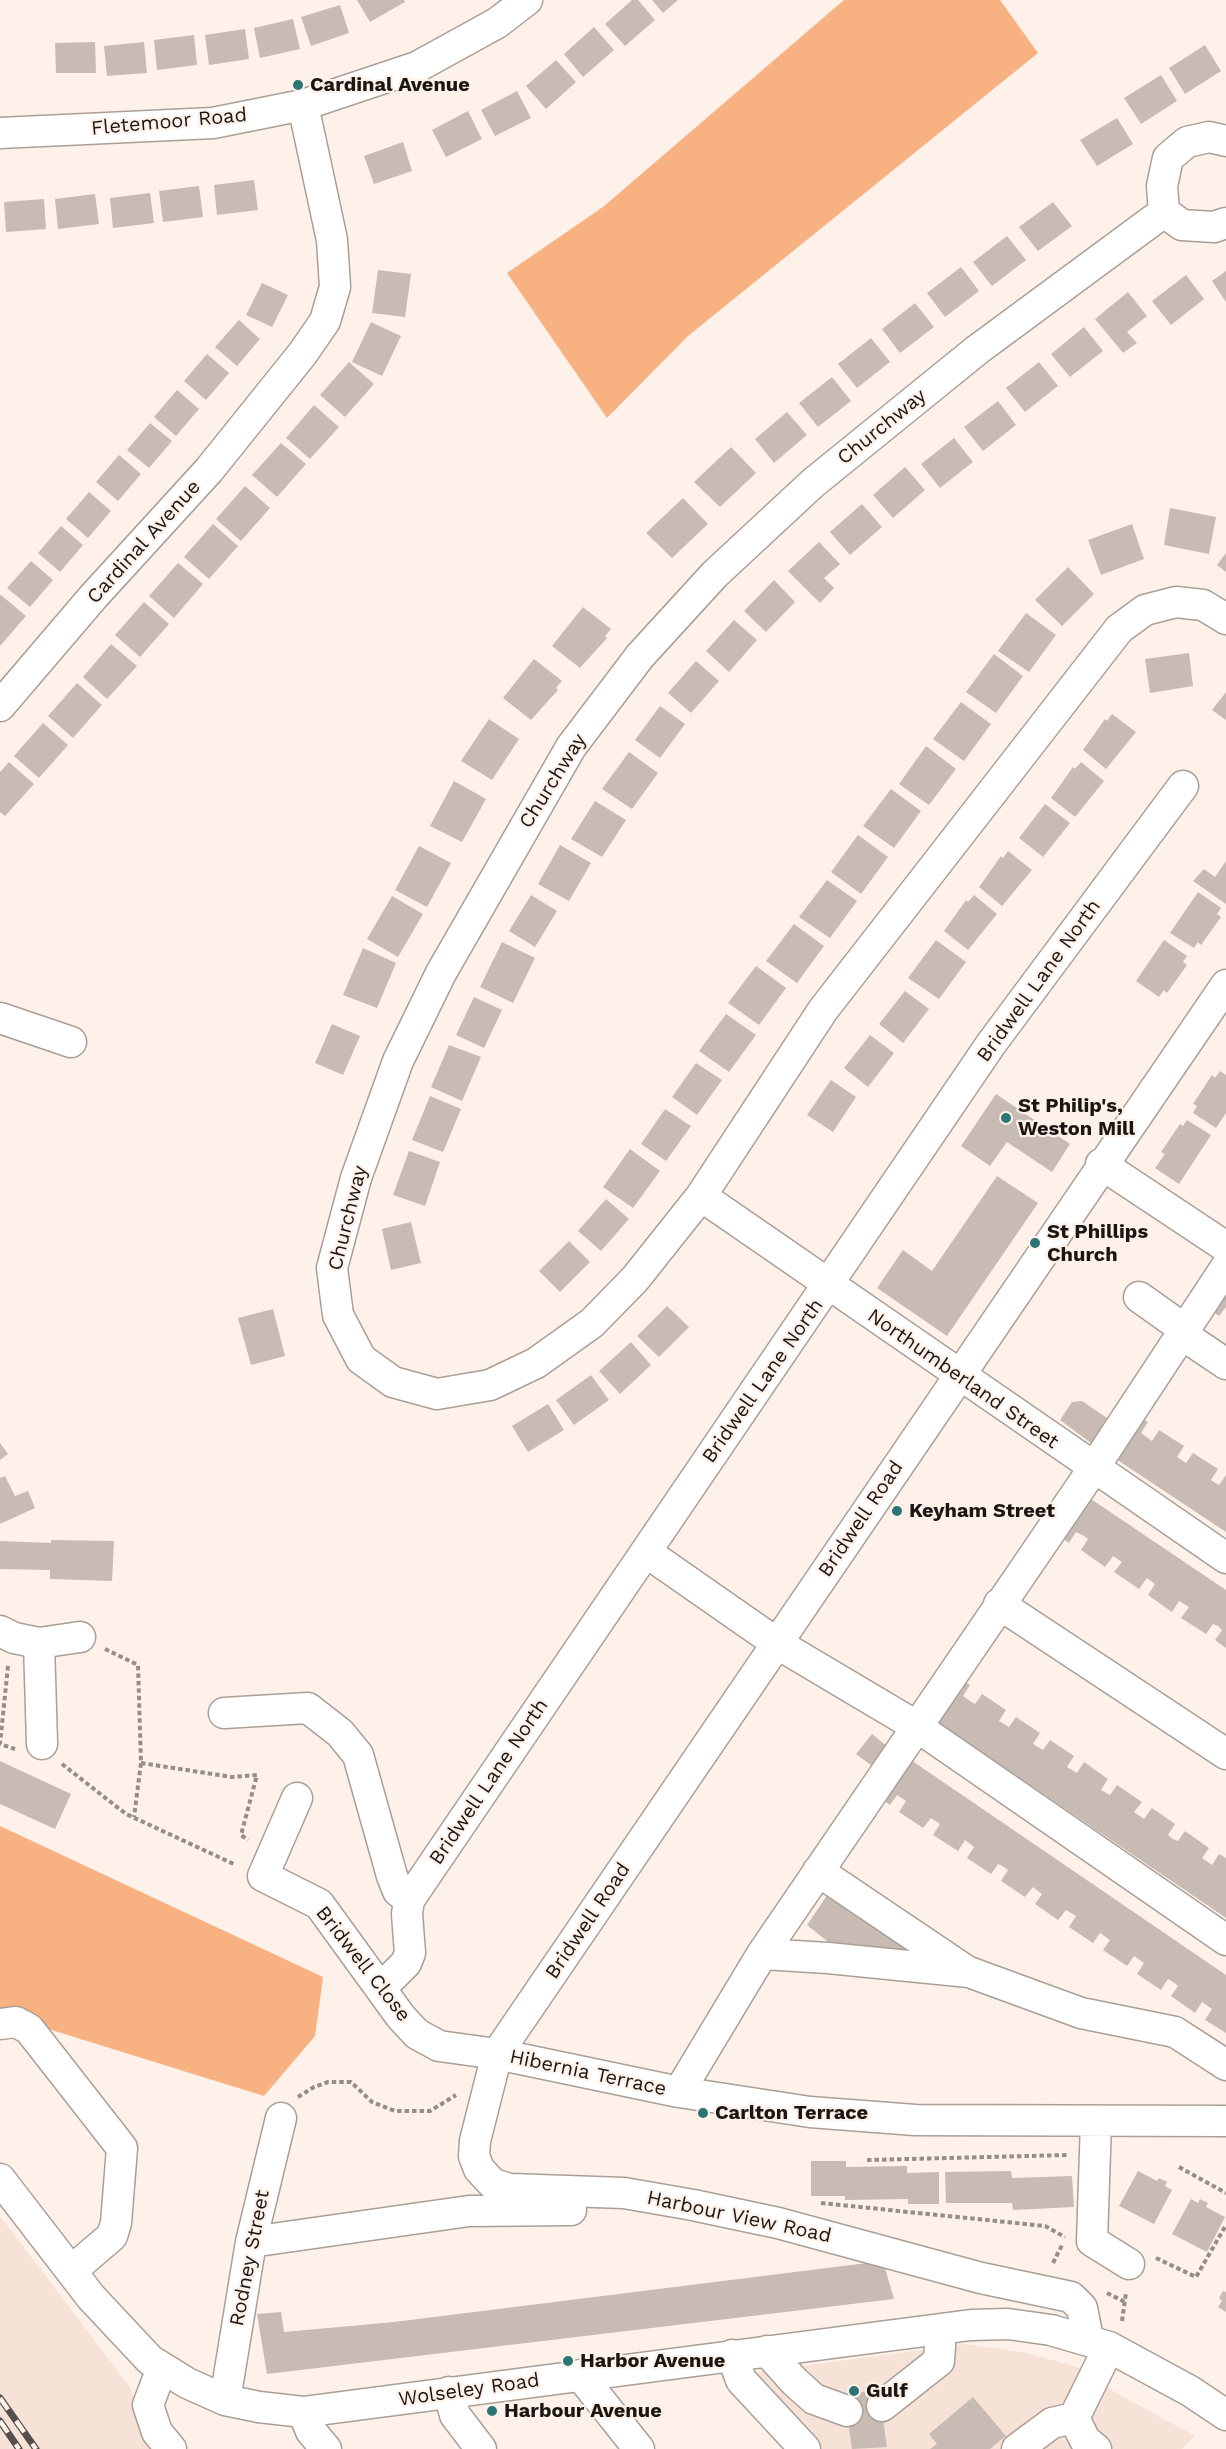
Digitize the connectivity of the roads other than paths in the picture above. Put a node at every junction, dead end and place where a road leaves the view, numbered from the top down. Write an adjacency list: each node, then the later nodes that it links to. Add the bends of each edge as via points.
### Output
1 (527, 0): 2 (street, Fletemoor Road, via 497,23 417,67)
2 (303, 105): 3 (street, Fletemoor Road, via 213,123); 8 (street, Cardinal Avenue, via 332,240 335,287 325,321 208,470)
3 (0, 133)
4 (1226, 141): 5 (street, via 1209,136 1187,142 1168,158 1162,186)
5 (1164, 212): 6 (street, via 1182,225 1214,227); 14 (street, Churchway, via 977,350 813,483 715,574 640,656 571,747 441,973 398,1061 356,1178 332,1268 338,1315 361,1359 393,1382 437,1394 490,1385 536,1363 592,1323 635,1279)
6 (1226, 223)
7 (1226, 619): 14 (street, Churchway, via 1203,605 1176,602 1145,610 1119,630 823,1010)
8 (0, 706)
9 (1183, 786): 17 (street, Bridwell Lane North, via 992,1044)
10 (1226, 985): 13 (street, Bridwell Road)
11 (0, 1018): 12 (street)
12 (71, 1041)
13 (1101, 1164): 15 (street); 21 (street, Bridwell Road)
14 (701, 1196): 17 (street, Northumberland Street)
15 (1226, 1247)
16 (1226, 1267): 19 (street)
17 (828, 1286): 21 (street, Northumberland Street); 23 (street, Bridwell Lane North)
18 (1138, 1297): 19 (street)
19 (1182, 1331): 20 (street); 22 (street)
20 (1226, 1364)
21 (958, 1375): 22 (street, Northumberland Street); 29 (street, Bridwell Road)
22 (1093, 1468): 24 (street, Northumberland Street); 25 (street)
23 (646, 1552): 29 (street); 36 (street, Bridwell Lane North)
24 (1226, 1558)
25 (999, 1604): 31 (street); 33 (street)
26 (0, 1631): 28 (street)
27 (81, 1637): 28 (street)
28 (39, 1643): 32 (street)
29 (778, 1644): 31 (street); 42 (street, Bridwell Road)
30 (224, 1713): 36 (street, via 308,1708 340,1733 358,1755 392,1876 398,1891)
31 (916, 1726): 35 (street); 37 (street)
32 (42, 1744)
33 (1226, 1754)
34 (297, 1798): 40 (street, Bridwell Close, via 268,1865 320,1904)
35 (818, 1871): 38 (street); 39 (street)
36 (409, 1900): 40 (street, via 410,1953 406,1963)
37 (1226, 1940)
38 (762, 1954): 39 (street); 44 (street)
39 (969, 1972): 43 (street, via 1081,2013 1175,2032)
40 (381, 1988): 42 (street, Bridwell Close, via 417,2034 439,2046)
41 (0, 2024): 52 (street, via 16,2022 29,2029 122,2148 112,2236)
42 (492, 2054): 44 (street, Hibernia Terrace); 49 (street, Harbour View Road, via 474,2156 479,2169 493,2184 624,2193)
43 (1226, 2065)
44 (679, 2092): 47 (street, via 810,2112 915,2120)
45 (281, 2118): 50 (street, Rodney Street)
46 (1226, 2121): 47 (street)
47 (1096, 2122): 51 (street, via 1092,2241)
48 (0, 2178): 52 (street, Wolseley Road)
49 (693, 2205): 50 (street, via 659,2212 469,2211); 54 (street, Harbour View Road, via 1071,2297)
50 (251, 2242): 60 (street, Rodney Street)
51 (1129, 2264)
52 (71, 2271): 57 (street, Wolseley Road, via 150,2360)
53 (940, 2329): 54 (street, Wolseley Road, via 1008,2324 1051,2330); 55 (street, Wolseley Road); 61 (street, via 939,2361)
54 (1104, 2346): 64 (street, Wolseley Road, via 1190,2391); 65 (street)
55 (767, 2351): 56 (street, Wolseley Road); 62 (street, via 814,2399)
56 (732, 2355): 58 (street, Wolseley Road); 70 (street, via 741,2380)
57 (162, 2368): 60 (street, Wolseley Road); 66 (street, via 148,2405 157,2432)
58 (580, 2374): 59 (street, Wolseley Road); 69 (street)
59 (449, 2392): 63 (street, Wolseley Road); 68 (street, via 455,2415)
60 (225, 2400): 63 (street, Wolseley Road)
61 (882, 2406)
62 (847, 2411)
63 (303, 2412): 67 (street, via 311,2431)
64 (1226, 2415)
65 (1074, 2418): 71 (street, via 1052,2423); 72 (street, via 1084,2440)
66 (171, 2449)
67 (326, 2449)
68 (481, 2449)
69 (639, 2449)
70 (805, 2449)
71 (1017, 2449)
72 (1096, 2449)

